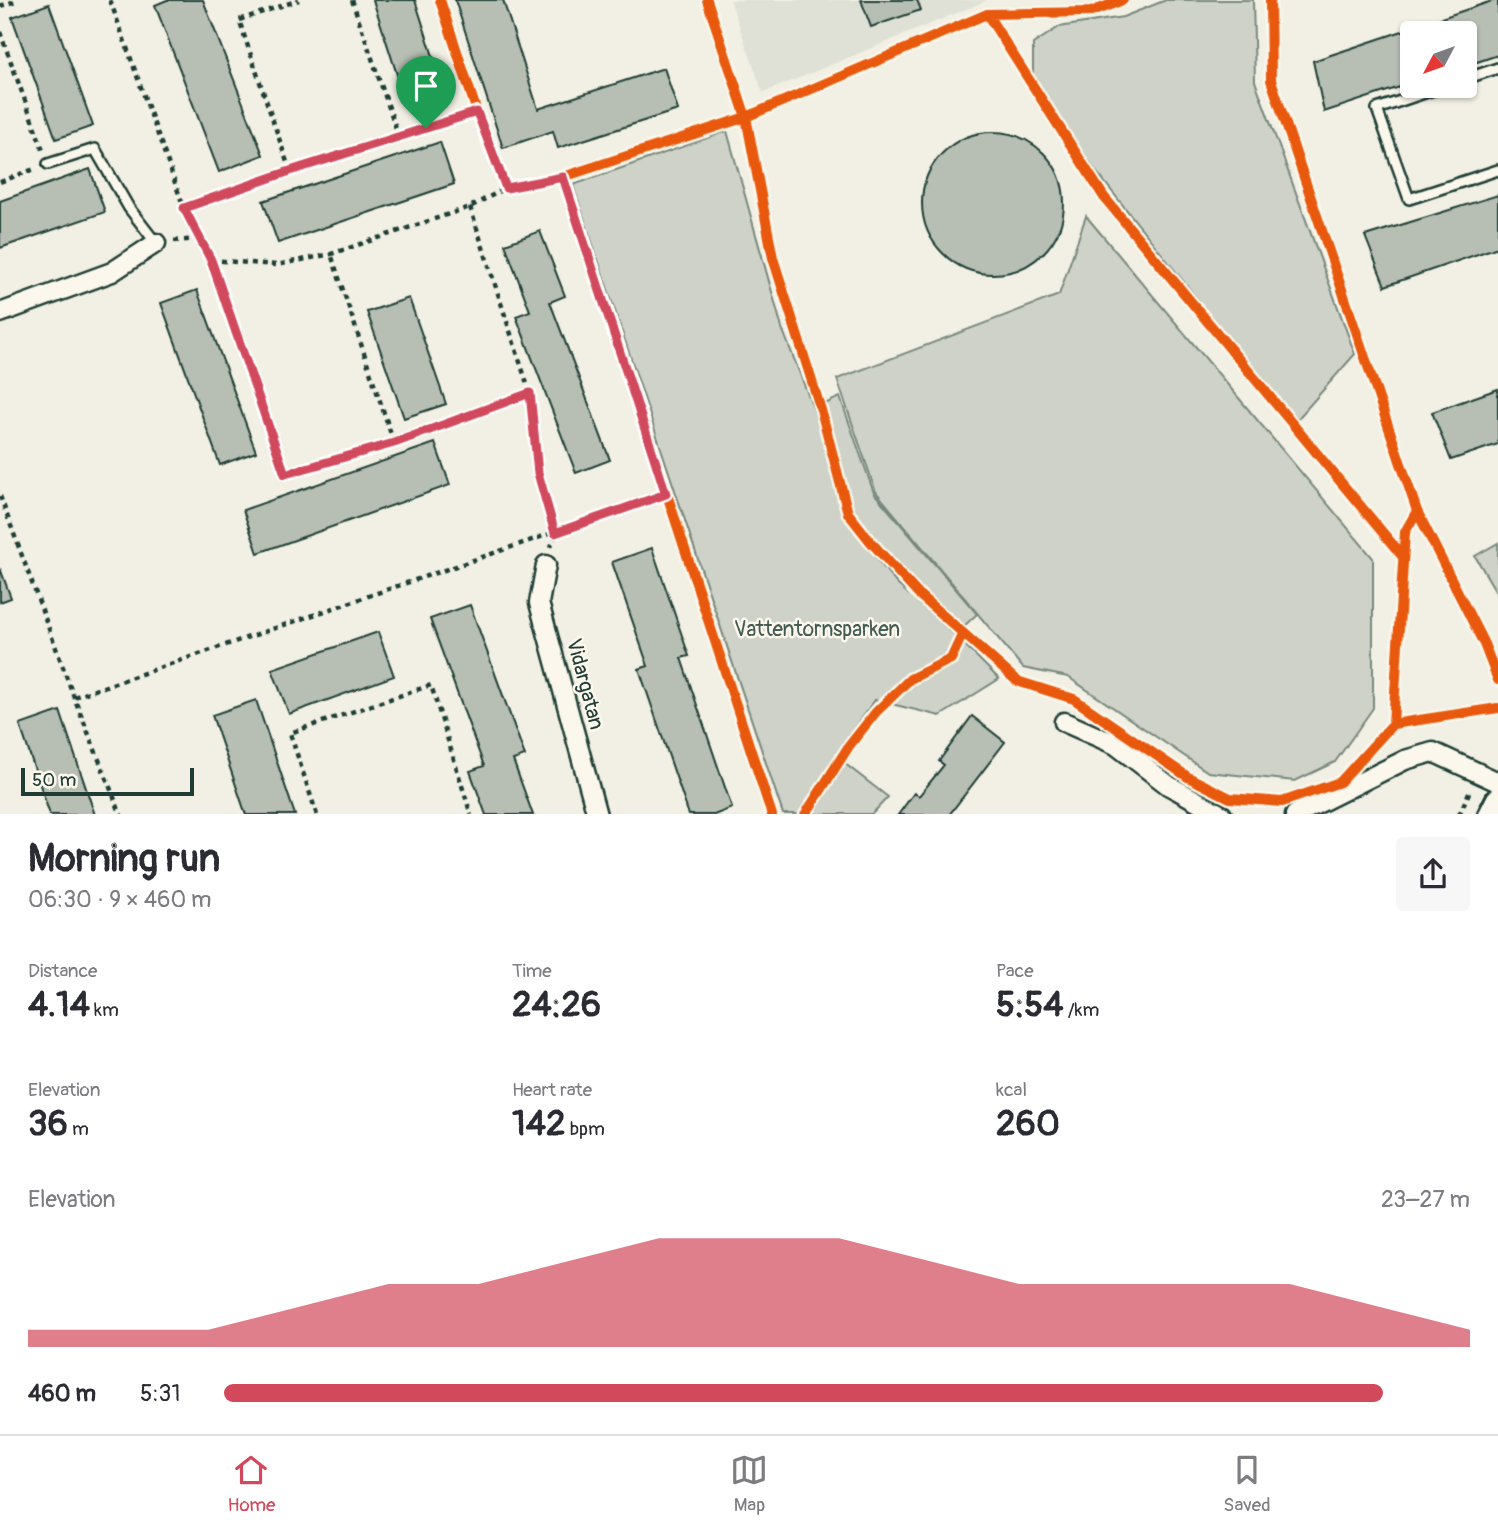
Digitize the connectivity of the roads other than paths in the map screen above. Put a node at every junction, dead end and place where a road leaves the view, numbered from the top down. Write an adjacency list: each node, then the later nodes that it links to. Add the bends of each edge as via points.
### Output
1 (1498, 68): 2 (lane)
2 (1477, 75)
3 (1410, 98): 5 (lane, via 1377,109 1409,199)
4 (48, 164): 6 (lane, via 95,149 129,208)
5 (1498, 170)
6 (156, 243): 7 (street, via 112,272)
7 (0, 313)
8 (546, 565): 12 (street, Vidargatan, via 539,603)
9 (1064, 722): 13 (street, via 1116,745 1168,785)
10 (1498, 782): 14 (street, via 1433,752 1405,760)
11 (1498, 802): 15 (street)
12 (597, 814)
13 (1222, 814)
14 (1295, 814)
15 (1491, 814)

